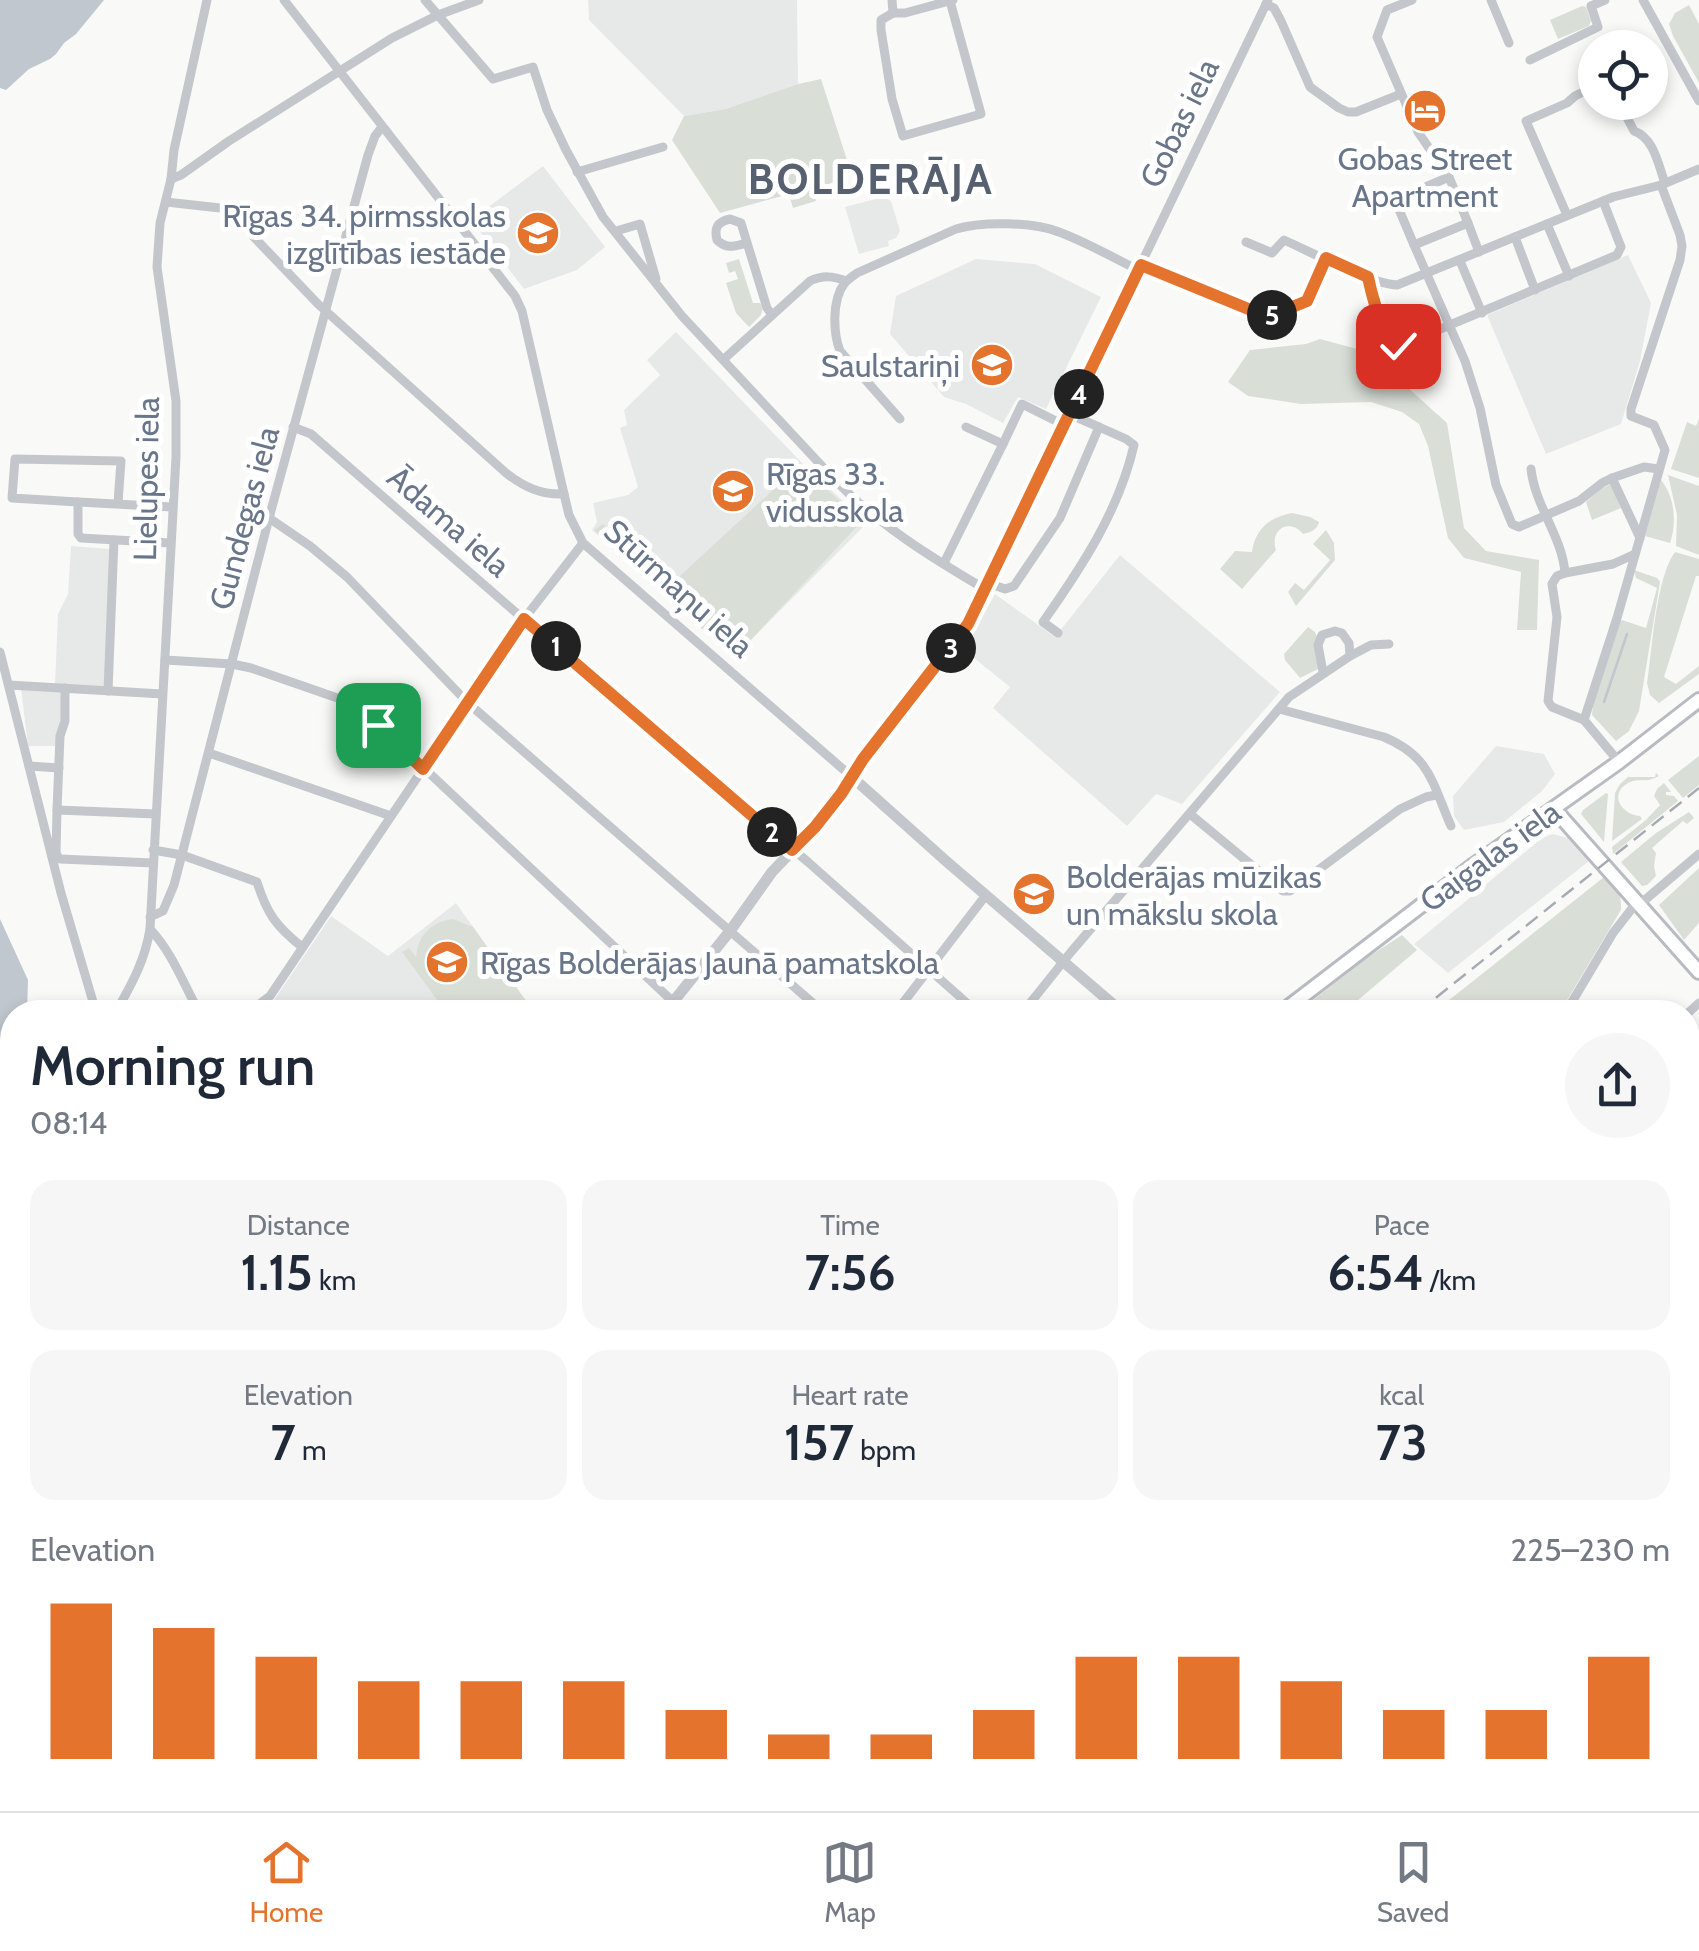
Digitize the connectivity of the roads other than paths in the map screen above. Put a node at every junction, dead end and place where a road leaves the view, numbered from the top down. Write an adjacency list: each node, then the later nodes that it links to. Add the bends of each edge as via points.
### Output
1 (207, 0): 27 (street, Lielupes iela)
2 (284, 0): 17 (street, Stūrmaņu iela)
3 (424, 0): 14 (street)
4 (479, 0): 14 (street)
5 (892, 0): 13 (street)
6 (952, 0): 13 (street); 13 (street, via 982,114 904,136 881,30)
7 (1412, 0): 18 (street, via 1387,10 1377,37)
8 (1492, 0): 15 (street)
9 (1605, 0): 12 (street)
10 (1643, 0): 20 (street)
11 (1267, 2): 18 (street, via 1310,87 1339,108 1356,112); 42 (street, Gobas iela)
12 (1589, 3): 16 (street, via 1598,27)
13 (893, 13)
14 (438, 15): 17 (street); 25 (street, via 492,79 533,67)
15 (1508, 43)
16 (1530, 60)
17 (340, 71): 22 (street, Stūrmaņu iela); 27 (street)
18 (1401, 94): 26 (street)
19 (1578, 94): 31 (street, via 1526,121)
20 (1699, 100)
21 (1628, 120): 28 (street, via 1648,139)
22 (382, 127): 49 (street, Gundegas iela, via 368,155); 64 (street, Stūrmaņu iela, via 515,296)
23 (662, 147): 25 (street)
24 (1699, 169): 28 (street)
25 (577, 172): 34 (street)
26 (1449, 177): 32 (street); 38 (street, via 1395,200)
27 (171, 179): 30 (street, Lielupes iela)
28 (1663, 184): 29 (street); 62 (street, via 1682,246 1631,409 1631,416 1654,424 1661,436)
29 (1603, 201): 31 (street); 44 (street, via 1620,251)
30 (166, 202): 49 (street, via 238,210 251,234); 67 (street, Lielupes iela, via 157,267 176,402)
31 (1567, 215): 33 (street)
32 (1468, 223): 38 (street); 39 (street)
33 (1547, 224): 35 (street); 44 (street)
34 (616, 231): 47 (street); 47 (street, via 640,224)
35 (1515, 237): 39 (street); 48 (street)
36 (1246, 242): 40 (street, via 1272,252 1284,240)
37 (747, 243): 51 (street)
38 (1414, 245): 43 (street)
39 (1479, 252): 41 (street)
40 (1326, 258): 42 (street, via 1307,301 1268,317); 45 (street)
41 (1460, 261): 43 (street); 50 (street)
42 (1140, 267): 46 (street, via 1055,230 970,225 873,264); 54 (street, Gobas iela)
43 (1427, 274): 45 (street, via 1397,285); 52 (street)
44 (1569, 276): 48 (street)
45 (1368, 277): 52 (street, via 1394,344)
46 (846, 282): 51 (street, via 819,277); 55 (street, via 838,300 837,344)
47 (658, 287): 53 (street)
48 (1536, 290): 50 (street)
49 (325, 310): 57 (street, Gundegas iela); 64 (street, via 518,482 547,495)
50 (1482, 313): 52 (street)
51 (772, 314): 53 (street)
52 (1450, 326): 68 (street, via 1512,524)
53 (724, 359): 75 (street, via 851,497)
54 (1069, 414): 56 (street, Gobas iela); 59 (street)
55 (900, 419)
56 (1064, 425): 60 (street, via 1022,404); 77 (street, Gobas iela)
57 (293, 427): 69 (street, Gundegas iela); 78 (street, Ādama iela, via 311,434)
58 (966, 427): 60 (street)
59 (1098, 427): 77 (street, via 1060,518 1035,558 1014,586); 79 (street, via 1134,445 1110,515 1043,622)
60 (1003, 444): 75 (street)
61 (1532, 469): 68 (street)
62 (1659, 469): 63 (street); 70 (street)
63 (1612, 478): 68 (street); 70 (street)
64 (564, 494): 73 (street, Stūrmaņu iela)
65 (78, 502): 66 (street); 66 (street, via 12,498 15,458 120,462); 71 (street, via 78,534)
66 (118, 504): 67 (street)
67 (172, 507): 72 (street, Lielupes iela)
68 (1548, 516): 76 (street)
69 (269, 518): 84 (street, Gundegas iela); 91 (street, via 347,577)
70 (1640, 538): 74 (street)
71 (114, 540): 72 (street); 88 (street)
72 (170, 543): 83 (street, Lielupes iela)
73 (583, 543): 78 (street); 99 (street, Stūrmaņu iela)
74 (1635, 554): 76 (street); 93 (street)
75 (944, 564): 77 (street)
76 (1565, 572): 93 (street, via 1552,584 1557,617 1548,701)
77 (986, 586): 99 (street, Gobas iela, via 968,624)
78 (524, 619): 91 (street); 108 (street, Ādama iela)
79 (1058, 632)
80 (1390, 644): 82 (street)
81 (0, 652): 86 (street)
82 (1350, 656): 85 (street); 85 (street, via 1342,633 1322,635)
83 (164, 660): 84 (street); 89 (street, Lielupes iela)
84 (232, 664): 94 (street, Gundegas iela); 98 (street, via 346,701)
85 (1323, 672): 92 (street)
86 (8, 685): 87 (street); 96 (street)
87 (64, 688): 88 (street); 97 (street)
88 (108, 691): 89 (street)
89 (162, 694): 103 (street, Lielupes iela)
90 (1699, 700): 95 (main road, Gaigalas iela)
91 (468, 703): 98 (street); 117 (street)
92 (1279, 710): 100 (street, via 1399,744 1426,766); 104 (street)
93 (1584, 720): 95 (street)
94 (208, 753): 105 (street); 110 (street, Gundegas iela)
95 (1619, 762): 101 (main road, Gaigalas iela)
96 (29, 766): 97 (street); 111 (street)
97 (59, 768): 102 (street)
98 (423, 769): 105 (street); 126 (street)
99 (852, 777): 108 (street, Gobas iela); 113 (street, Stūrmaņu iela)
100 (1436, 795): 104 (street, via 1400,809 1290,892); 106 (street)
101 (1554, 809): 114 (main road); 133 (main road, Gaigalas iela)
102 (56, 810): 103 (street); 111 (street)
103 (156, 814): 107 (street, Lielupes iela)
104 (1190, 814): 119 (street)
105 (392, 816): 118 (street)
106 (1451, 826)
107 (153, 850): 110 (street); 112 (street, Lielupes iela)
108 (792, 850): 117 (street, Gobas iela); 120 (street, Ādama iela)
109 (1699, 854): 114 (street)
110 (182, 855): 115 (street, Gundegas iela, via 167,902); 118 (street, via 256,882 268,913)
111 (54, 856): 112 (street); 122 (street)
112 (153, 863): 115 (street, Lielupes iela)
113 (986, 895): 119 (street, Stūrmaņu iela); 120 (street)
114 (1638, 904): 121 (main road); 134 (street)
115 (150, 918): 116 (street, Lielupes iela)
116 (150, 930): 123 (street, Lielupes iela); 124 (street)
117 (730, 931): 127 (street, Gobas iela); 128 (street)
118 (302, 947): 125 (street)
119 (1062, 962): 131 (street); 132 (street, Stūrmaņu iela)
120 (928, 970): 129 (street); 130 (street, Ādama iela)
121 (1699, 972)
122 (93, 1000)
123 (123, 1000)
124 (193, 1000)
125 (265, 1000)
126 (660, 1000)
127 (674, 1000)
128 (809, 1000)
129 (905, 1000)
130 (963, 1000)
131 (1032, 1000)
132 (1108, 1000)
133 (1298, 1000)
134 (1573, 1000)

